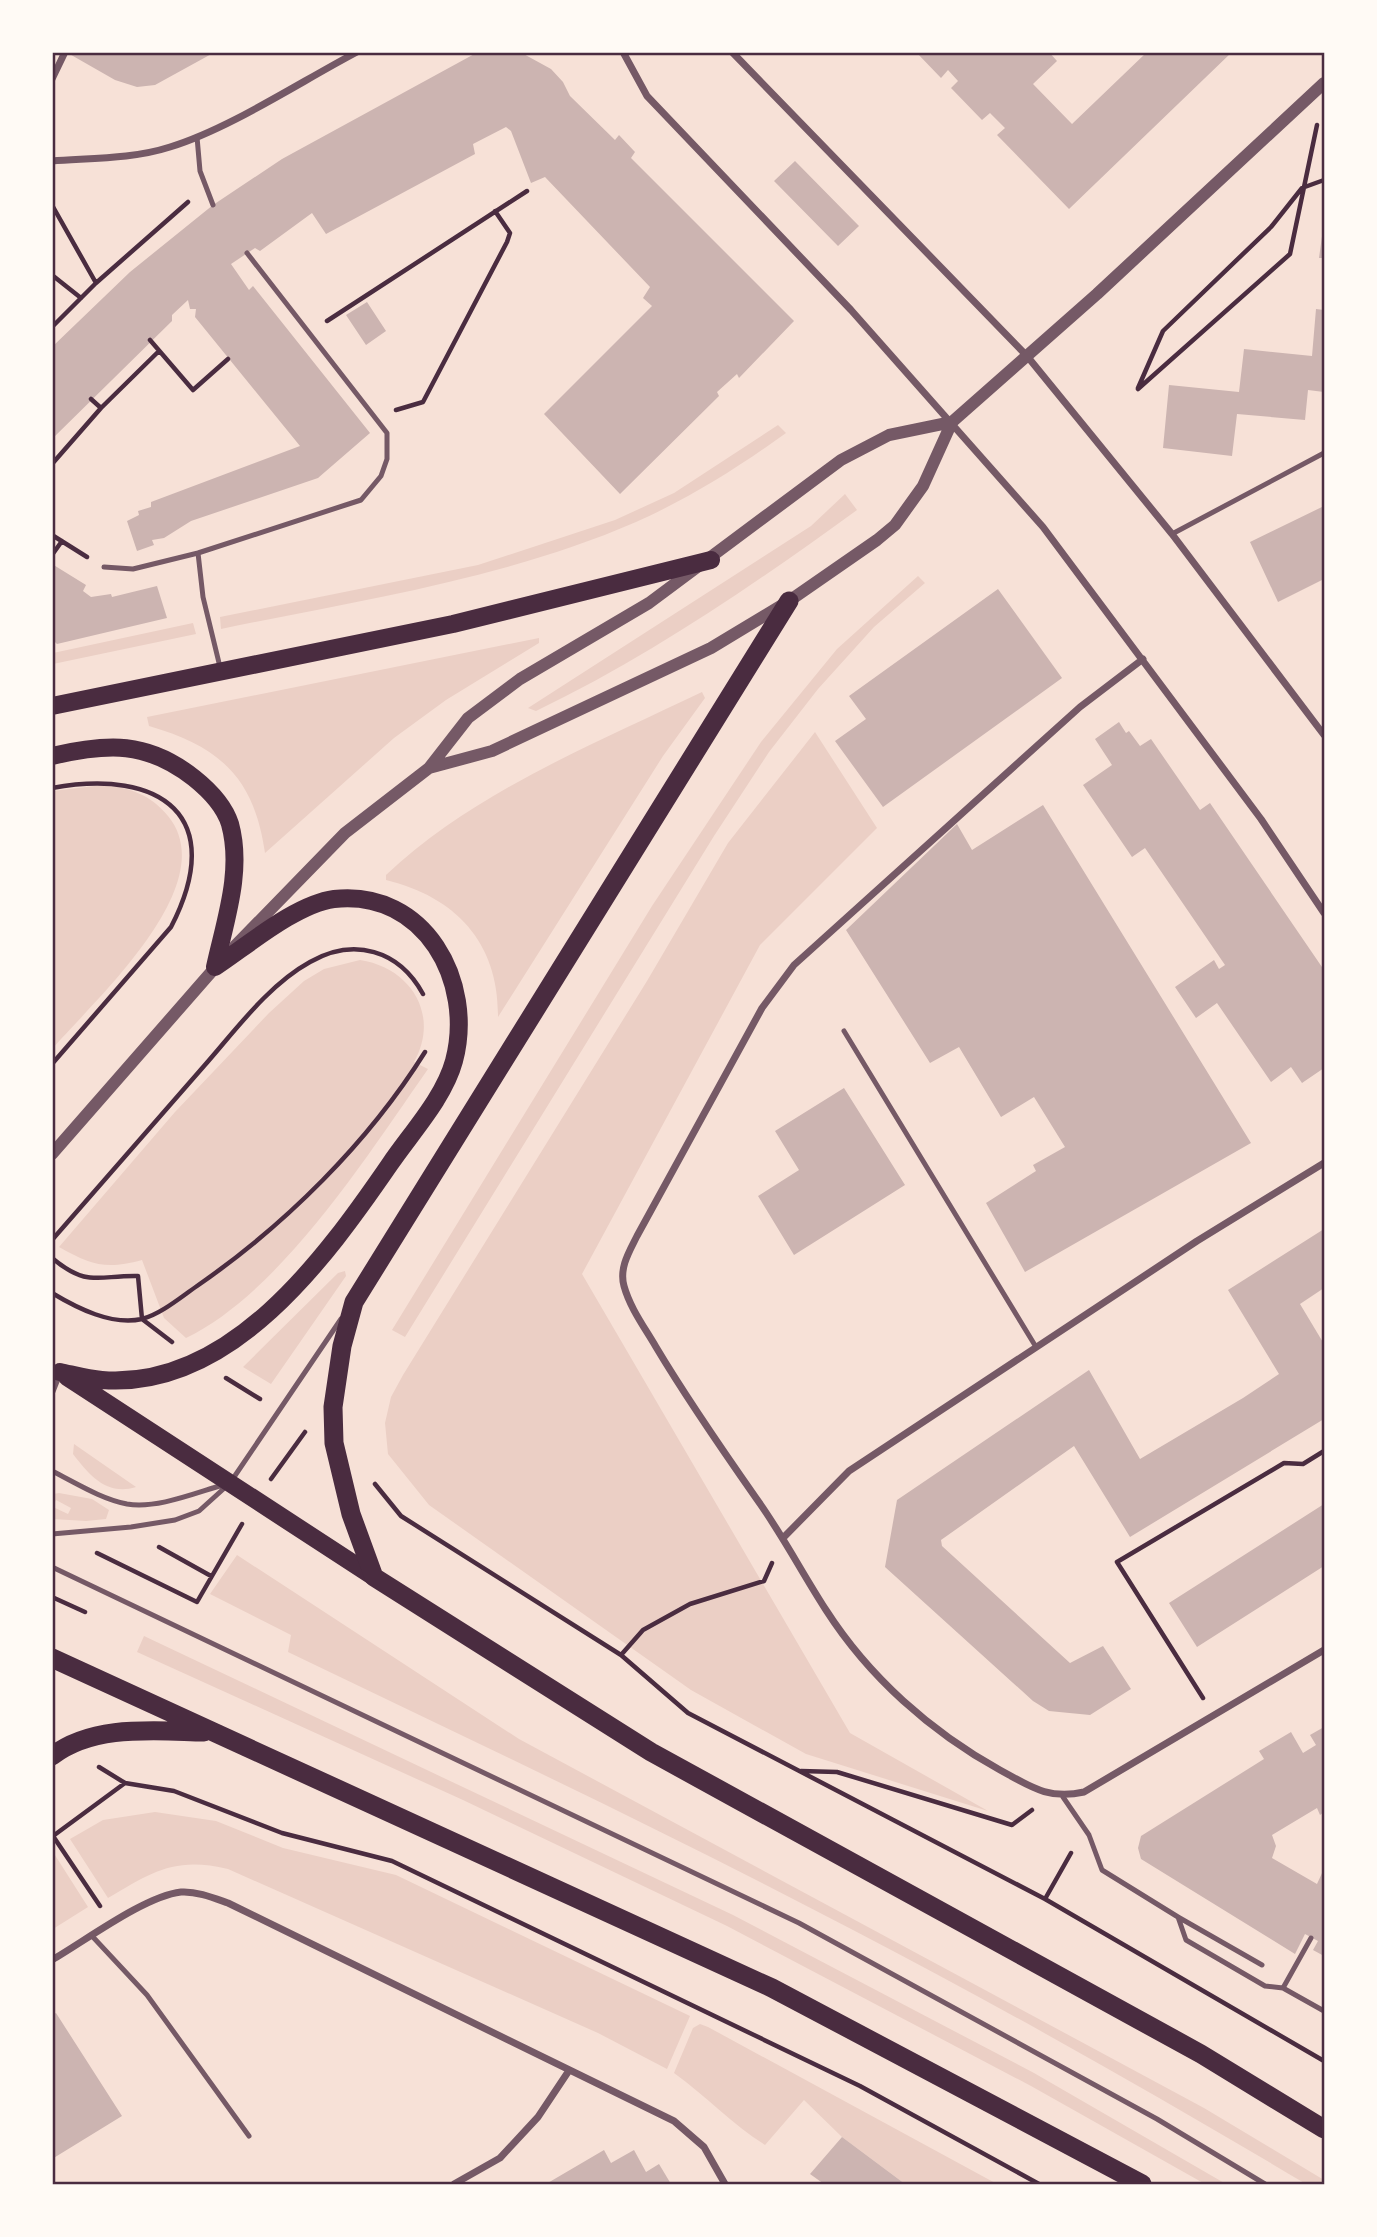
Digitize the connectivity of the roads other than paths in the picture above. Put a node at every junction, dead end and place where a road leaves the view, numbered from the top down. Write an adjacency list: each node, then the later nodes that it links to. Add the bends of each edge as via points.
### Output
1 (65, 52): 5 (street)
2 (357, 52): 7 (street)
3 (622, 52): 12 (street, via 647,96)
4 (732, 52): 11 (street)
5 (52, 79)
6 (1325, 83): 11 (street)
7 (197, 137): 8 (street, via 131,156); 9 (lane, via 200,171)
8 (52, 161)
9 (214, 205)
10 (247, 253): 15 (lane, via 387,433 387,459 382,476 361,499)
11 (1027, 356): 12 (street); 14 (street)
12 (952, 422): 16 (street, via 889,435 841,460); 18 (street, via 923,486 895,525); 19 (street, via 1043,527)
13 (1325, 453): 14 (lane)
14 (1172, 534): 22 (street)
15 (198, 553): 17 (lane, via 133,569); 20 (lane, via 203,597)
16 (711, 560): 20 (main road, via 545,603); 24 (street, via 649,603 520,679 468,718)
17 (104, 567)
18 (789, 601): 24 (street, via 711,648 492,751); 30 (highway)
19 (1143, 659): 25 (street); 37 (street, via 1080,707 794,965 762,1008 627,1255 623,1283 630,1303 694,1411)
20 (221, 670): 21 (main road)
21 (52, 706)
22 (1325, 735)
23 (52, 756): 26 (main road, via 103,747 157,753 206,787 223,808 230,825 233,886)
24 (429, 768): 26 (street, via 345,833)
25 (1325, 913)
26 (215, 967): 28 (street); 32 (main road, via 290,917 320,903 376,902 410,919 449,965 459,1025 454,1063 435,1100 346,1227 260,1320 223,1347 175,1370 102,1380)
27 (844, 1031): 31 (lane)
28 (52, 1154)
29 (1325, 1163): 31 (street)
30 (354, 1302): 35 (lane); 39 (highway, via 333,1407 334,1443 351,1514)
31 (1036, 1348): 37 (street, via 849,1471)
32 (57, 1370): 33 (lane); 35 (main road)
33 (52, 1394)
34 (52, 1471): 35 (lane, via 129,1504 168,1500)
35 (230, 1483): 36 (lane, via 199,1511 175,1520); 39 (main road)
36 (52, 1534)
37 (784, 1537): 44 (street, via 828,1612 893,1693 960,1748)
38 (52, 1567): 58 (lane, via 799,1923 1157,2119)
39 (374, 1577): 53 (highway, via 651,1752 1201,2054)
40 (1325, 1650): 44 (street, via 1084,1793)
41 (52, 1658): 42 (highway)
42 (212, 1732): 43 (highway, via 109,1734); 57 (highway, via 772,1988)
43 (59, 1751)
44 (1063, 1797): 45 (lane, via 1089,1835 1102,1870)
45 (1178, 1917): 49 (lane); 50 (lane, via 1186,1940 1265,1986)
46 (92, 1936): 48 (street); 52 (street, via 164,1897 181,1892 205,1895); 54 (lane, via 147,1995)
47 (1311, 1938): 50 (lane)
48 (52, 1960)
49 (1262, 1965)
50 (1283, 1988): 51 (lane)
51 (1325, 2011)
52 (568, 2072): 55 (street, via 538,2117 500,2158); 56 (street, via 674,2121 704,2147)
53 (1325, 2129)
54 (249, 2136)
55 (454, 2185)
56 (726, 2185)
57 (1142, 2185)
58 (1265, 2185)

